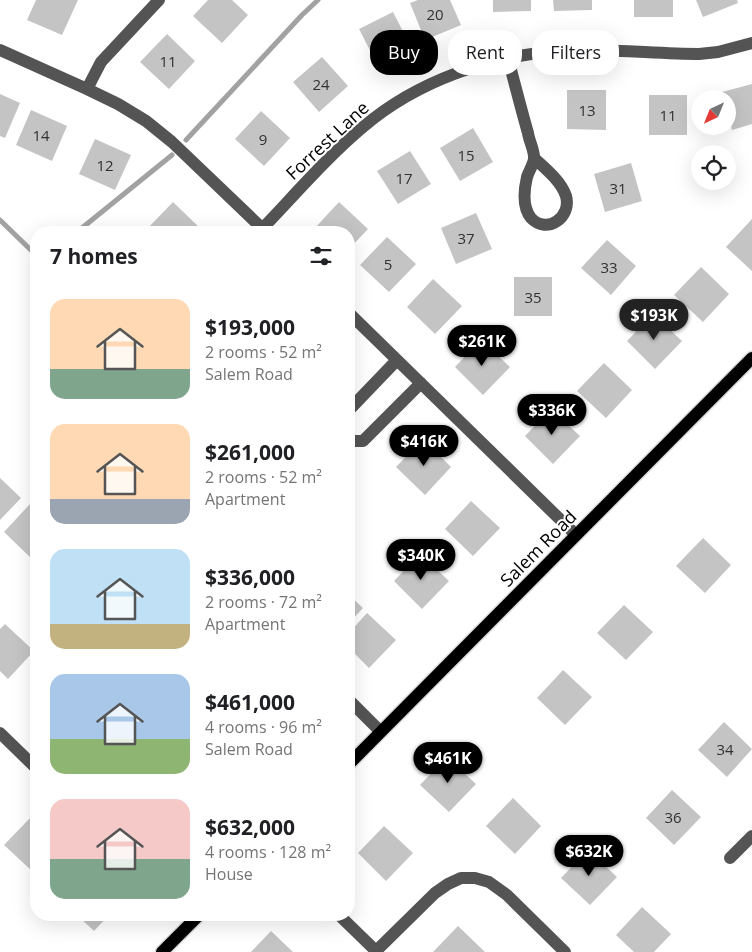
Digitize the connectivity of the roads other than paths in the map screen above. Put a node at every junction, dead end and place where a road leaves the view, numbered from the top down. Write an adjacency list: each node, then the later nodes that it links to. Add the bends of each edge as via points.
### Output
1 (159, 0): 7 (street, via 101,62)
2 (752, 43): 4 (street, Forrest Lane, via 699,54 563,51)
3 (0, 50): 7 (street)
4 (522, 56)
5 (452, 75): 10 (street, Forrest Lane, via 385,110 346,142)
6 (512, 75): 8 (street)
7 (87, 89): 9 (street, via 146,121 172,142)
8 (534, 158): 8 (street, via 527,178 526,209 538,223 554,223 566,212 565,194)
9 (257, 226)
10 (267, 226)
11 (355, 319): 13 (street)
12 (752, 358): 17 (main road, Salem Road)
13 (397, 360): 14 (street); 15 (street)
14 (422, 384): 16 (street, via 368,436); 17 (street)
15 (355, 404)
16 (355, 441)
17 (576, 535): 19 (main road, Salem Road)
18 (355, 706): 19 (street)
19 (380, 732): 21 (main road, Salem Road)
20 (0, 733): 22 (street)
21 (355, 758)
22 (30, 762)
23 (752, 836): 24 (street)
24 (730, 858)
25 (189, 921): 27 (main road)
26 (345, 921): 28 (street)
27 (162, 952)
28 (376, 952): 29 (street, via 435,893 461,878 489,882 507,895)
29 (565, 952)

